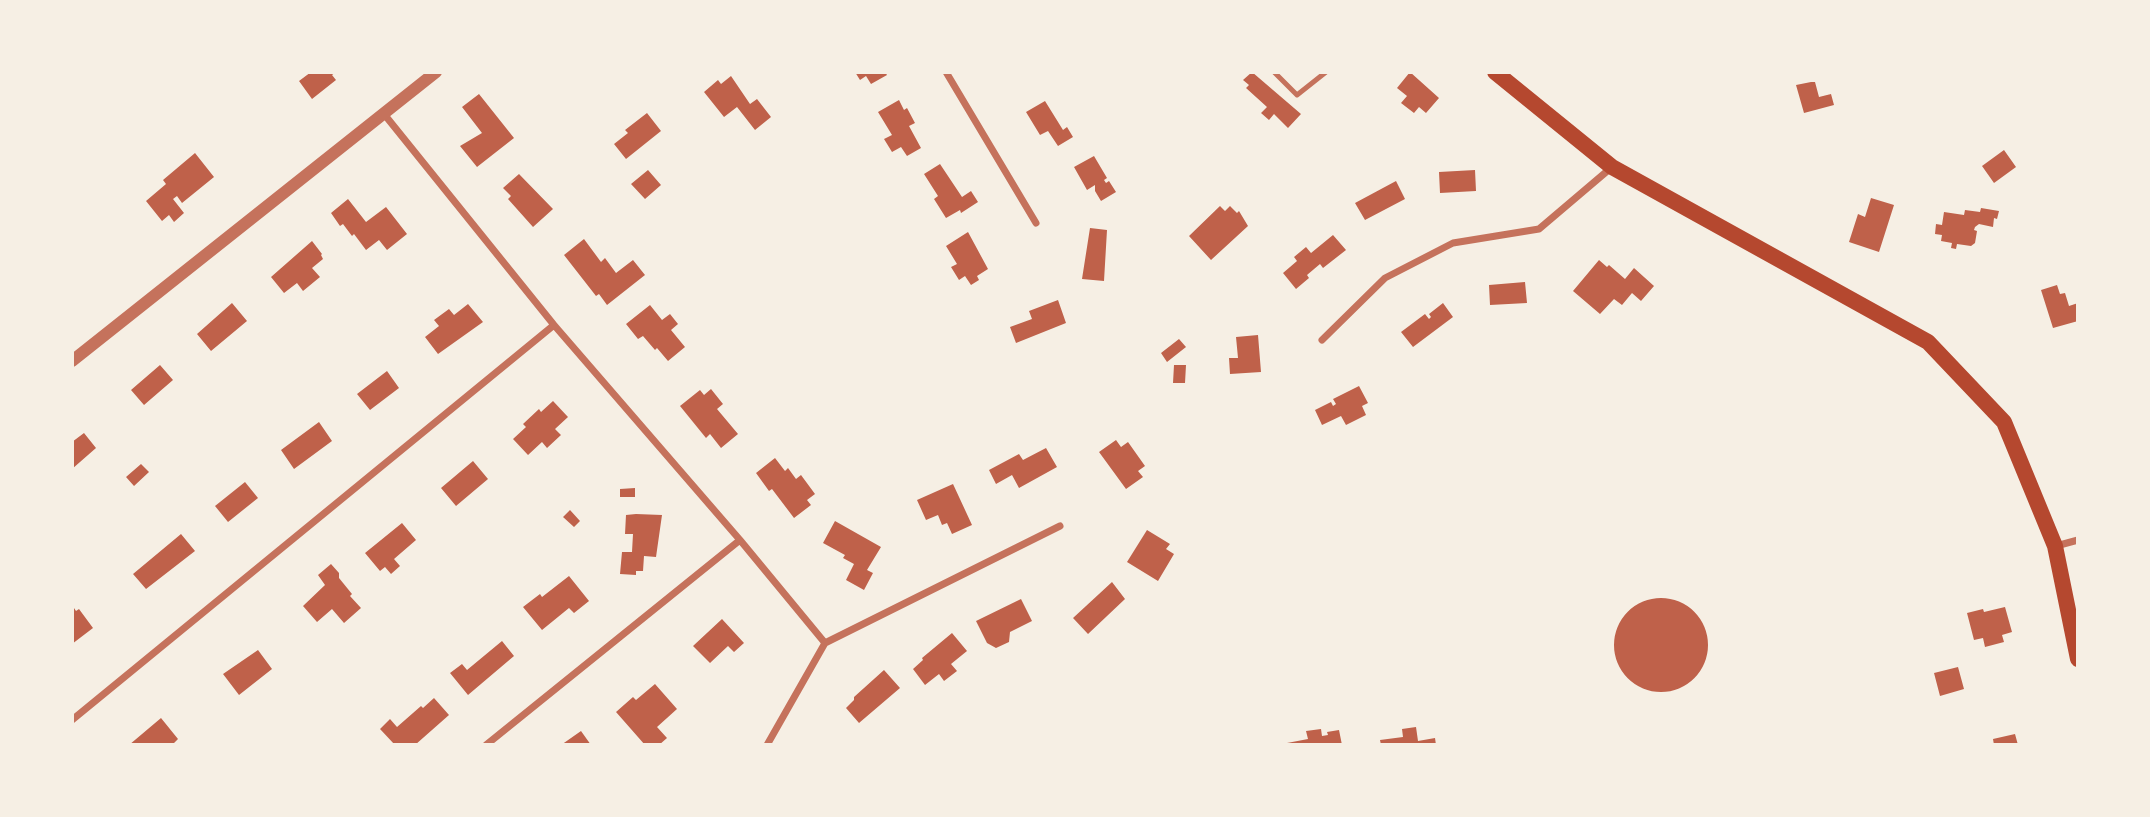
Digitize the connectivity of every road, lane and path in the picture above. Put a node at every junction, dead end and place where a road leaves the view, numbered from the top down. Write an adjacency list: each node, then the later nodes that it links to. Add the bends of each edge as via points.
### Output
1 (436, 72): 6 (street)
2 (946, 72): 8 (street)
3 (1274, 72): 4 (lane, via 1297,95)
4 (1326, 72)
5 (1495, 72): 7 (main road)
6 (384, 114): 9 (street); 11 (street)
7 (1612, 167): 10 (street, via 1539,229 1453,243 1385,278); 15 (main road, via 1928,342 2004,422)
8 (1036, 223)
9 (554, 325): 13 (street); 18 (street)
10 (1322, 340)
11 (72, 361)
12 (1060, 526): 16 (street)
13 (740, 540): 16 (street); 19 (street)
14 (2078, 540): 15 (street)
15 (2056, 546): 17 (main road)
16 (825, 643): 20 (street)
17 (2078, 659)
18 (72, 720)
19 (486, 745)
20 (767, 745)

